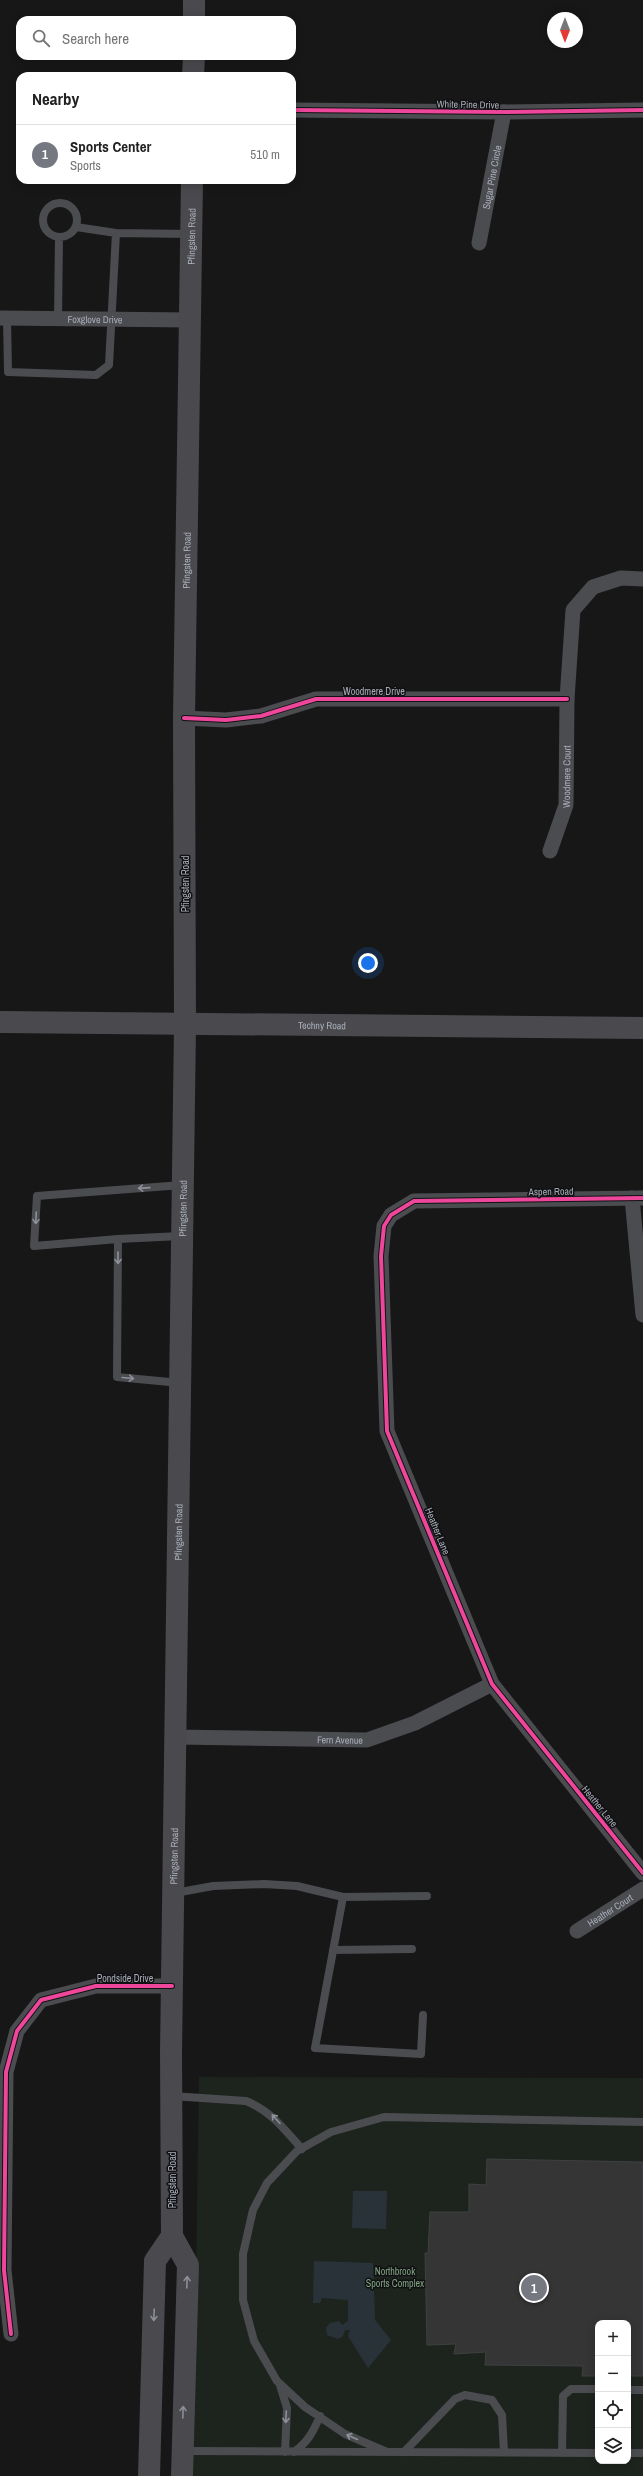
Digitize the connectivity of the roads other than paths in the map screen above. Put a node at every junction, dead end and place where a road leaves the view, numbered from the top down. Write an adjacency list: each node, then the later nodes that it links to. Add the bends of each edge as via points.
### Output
1 (194, 0): 2 (main road)
2 (194, 16)
3 (194, 60): 4 (main road)
4 (193, 72)
5 (296, 110): 7 (street, White Pine Drive)
6 (643, 110): 7 (street, White Pine Drive)
7 (504, 112): 13 (street, Sugar Pine Circle)
8 (192, 184): 11 (main road, Pfingsten Road)
9 (76, 227): 10 (lane); 12 (lane, via 68,235); 12 (lane, via 75,211 66,203 54,203 46,211 43,222 48,232)
10 (116, 233): 11 (lane); 16 (lane)
11 (191, 234): 17 (main road, Pfingsten Road)
12 (59, 237): 15 (lane)
13 (479, 243)
14 (4, 318): 15 (street, Foxglove Drive); 16 (lane, via 8,372 96,375 109,365)
15 (58, 319): 16 (street, Foxglove Drive)
16 (111, 320): 17 (street, Foxglove Drive)
17 (190, 320): 20 (main road, Pfingsten Road)
18 (643, 579): 19 (street, via 622,578 592,587 573,610)
19 (567, 699): 20 (street, Woodmere Drive, via 316,699 261,716 226,720); 21 (street, Woodmere Court, via 566,805)
20 (184, 718): 23 (main road, Pfingsten Road)
21 (550, 851)
22 (0, 1022): 23 (main road, Techny Road)
23 (185, 1026): 24 (main road, Techny Road); 25 (main road, Pfingsten Road)
24 (643, 1028)
25 (183, 1185): 28 (main road, Pfingsten Road); 29 (lane, one-way to 29, via 37,1196 34,1246)
26 (638, 1198): 27 (street, Aspen Road); 30 (street)
27 (460, 1200): 32 (street, Heather Lane, via 414,1201 391,1215 384,1226 381,1256 388,1431)
28 (182, 1236): 29 (lane); 31 (main road, Pfingsten Road)
29 (118, 1239): 31 (lane, one-way to 31, via 117,1377)
30 (643, 1315)
31 (180, 1383): 33 (main road, Pfingsten Road)
32 (492, 1684): 33 (street, Fern Avenue, via 415,1723 367,1740); 34 (street, Heather Lane)
33 (176, 1737): 36 (main road, Pfingsten Road)
34 (643, 1873)
35 (643, 1889): 39 (street, Heather Court)
36 (174, 1893): 38 (lane, via 213,1886 264,1884 297,1886); 42 (main road, Pfingsten Road)
37 (427, 1896): 38 (lane)
38 (343, 1897): 41 (lane)
39 (577, 1931)
40 (412, 1949): 41 (lane)
41 (333, 1950): 43 (lane, via 314,2048 421,2054)
42 (172, 1986): 44 (main road, Pfingsten Road); 48 (street, Pondside Drive, via 96,1986 41,2000 17,2031 6,2072 4,2270)
43 (423, 2015)
44 (171, 2096): 46 (lane, one-way to 44, via 272,2115 257,2105 246,2101); 47 (main road, Pfingsten Road)
45 (643, 2122): 46 (lane, via 384,2117 331,2132)
46 (302, 2149): 49 (lane, via 267,2183 253,2210 243,2254 243,2300 254,2341)
47 (172, 2236): 54 (main road, one-way to 54, via 155,2261); 55 (main road, Pfingsten Road, one-way to 47, via 188,2265)
48 (11, 2334)
49 (280, 2384): 53 (lane); 56 (lane, one-way to 56, via 287,2408)
50 (595, 2389): 61 (lane, via 571,2389 563,2396)
51 (631, 2390): 52 (lane)
52 (643, 2390)
53 (320, 2416): 57 (lane, via 312,2434 304,2445); 58 (lane, one-way to 53, via 345,2434)
54 (149, 2451): 55 (main road); 65 (main road)
55 (182, 2451): 56 (lane); 66 (main road, Pfingsten Road)
56 (285, 2452): 57 (lane)
57 (294, 2452): 58 (lane)
58 (387, 2452): 59 (lane)
59 (404, 2452): 60 (lane); 60 (lane, via 455,2399 464,2395 492,2400 502,2415)
60 (504, 2452): 61 (lane)
61 (562, 2453): 62 (lane)
62 (595, 2453)
63 (631, 2453): 64 (lane)
64 (643, 2453)
65 (149, 2476)
66 (182, 2476)

